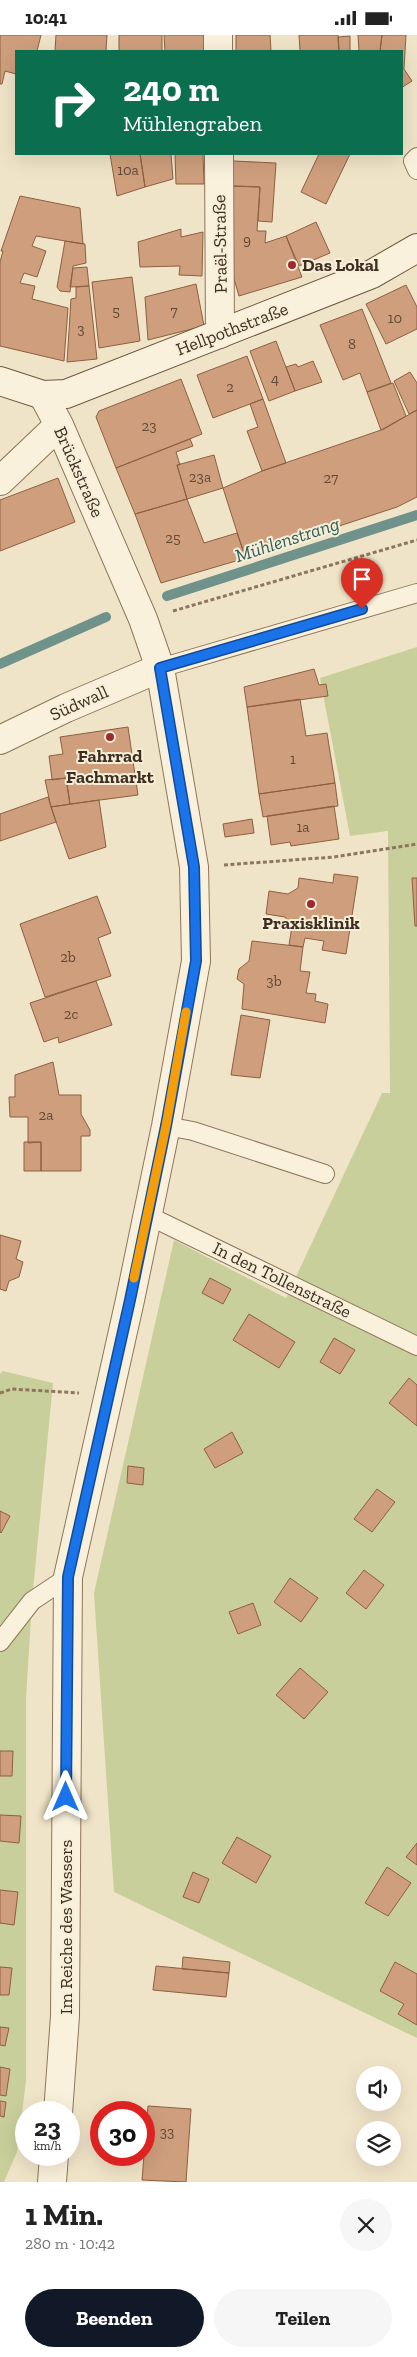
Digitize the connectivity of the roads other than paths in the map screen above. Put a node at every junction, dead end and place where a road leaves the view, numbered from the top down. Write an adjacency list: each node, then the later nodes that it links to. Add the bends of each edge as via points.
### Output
1 (218, 35): 2 (street)
2 (218, 50)
3 (219, 155): 7 (street, Praël-Straße)
4 (417, 157): 5 (lane, via 412,161)
5 (417, 170)
6 (417, 248): 7 (street, Hellpothstraße, via 372,274)
7 (220, 334): 9 (street, Hellpothstraße, via 66,394)
8 (0, 381): 9 (street)
9 (43, 395): 10 (street, Brückstraße)
10 (59, 425): 11 (street); 12 (street, Brückstraße)
11 (0, 481)
12 (131, 592): 14 (street, Im Reiche des Wassers)
13 (417, 593): 14 (lane)
14 (160, 668): 15 (street, Südwall); 16 (street, Im Reiche des Wassers, via 194,867 196,961)
15 (0, 740)
16 (166, 1126): 17 (lane, via 193,1131); 18 (street, Im Reiche des Wassers)
17 (325, 1174)
18 (147, 1215): 19 (lane, In den Tollenstraße); 20 (street, Im Reiche des Wassers)
19 (417, 1346)
20 (68, 1577): 21 (lane, via 32,1601); 22 (street, Im Reiche des Wassers, via 66,2016)
21 (0, 1642)
22 (59, 2101)
23 (53, 2166): 24 (street)
24 (52, 2182)

